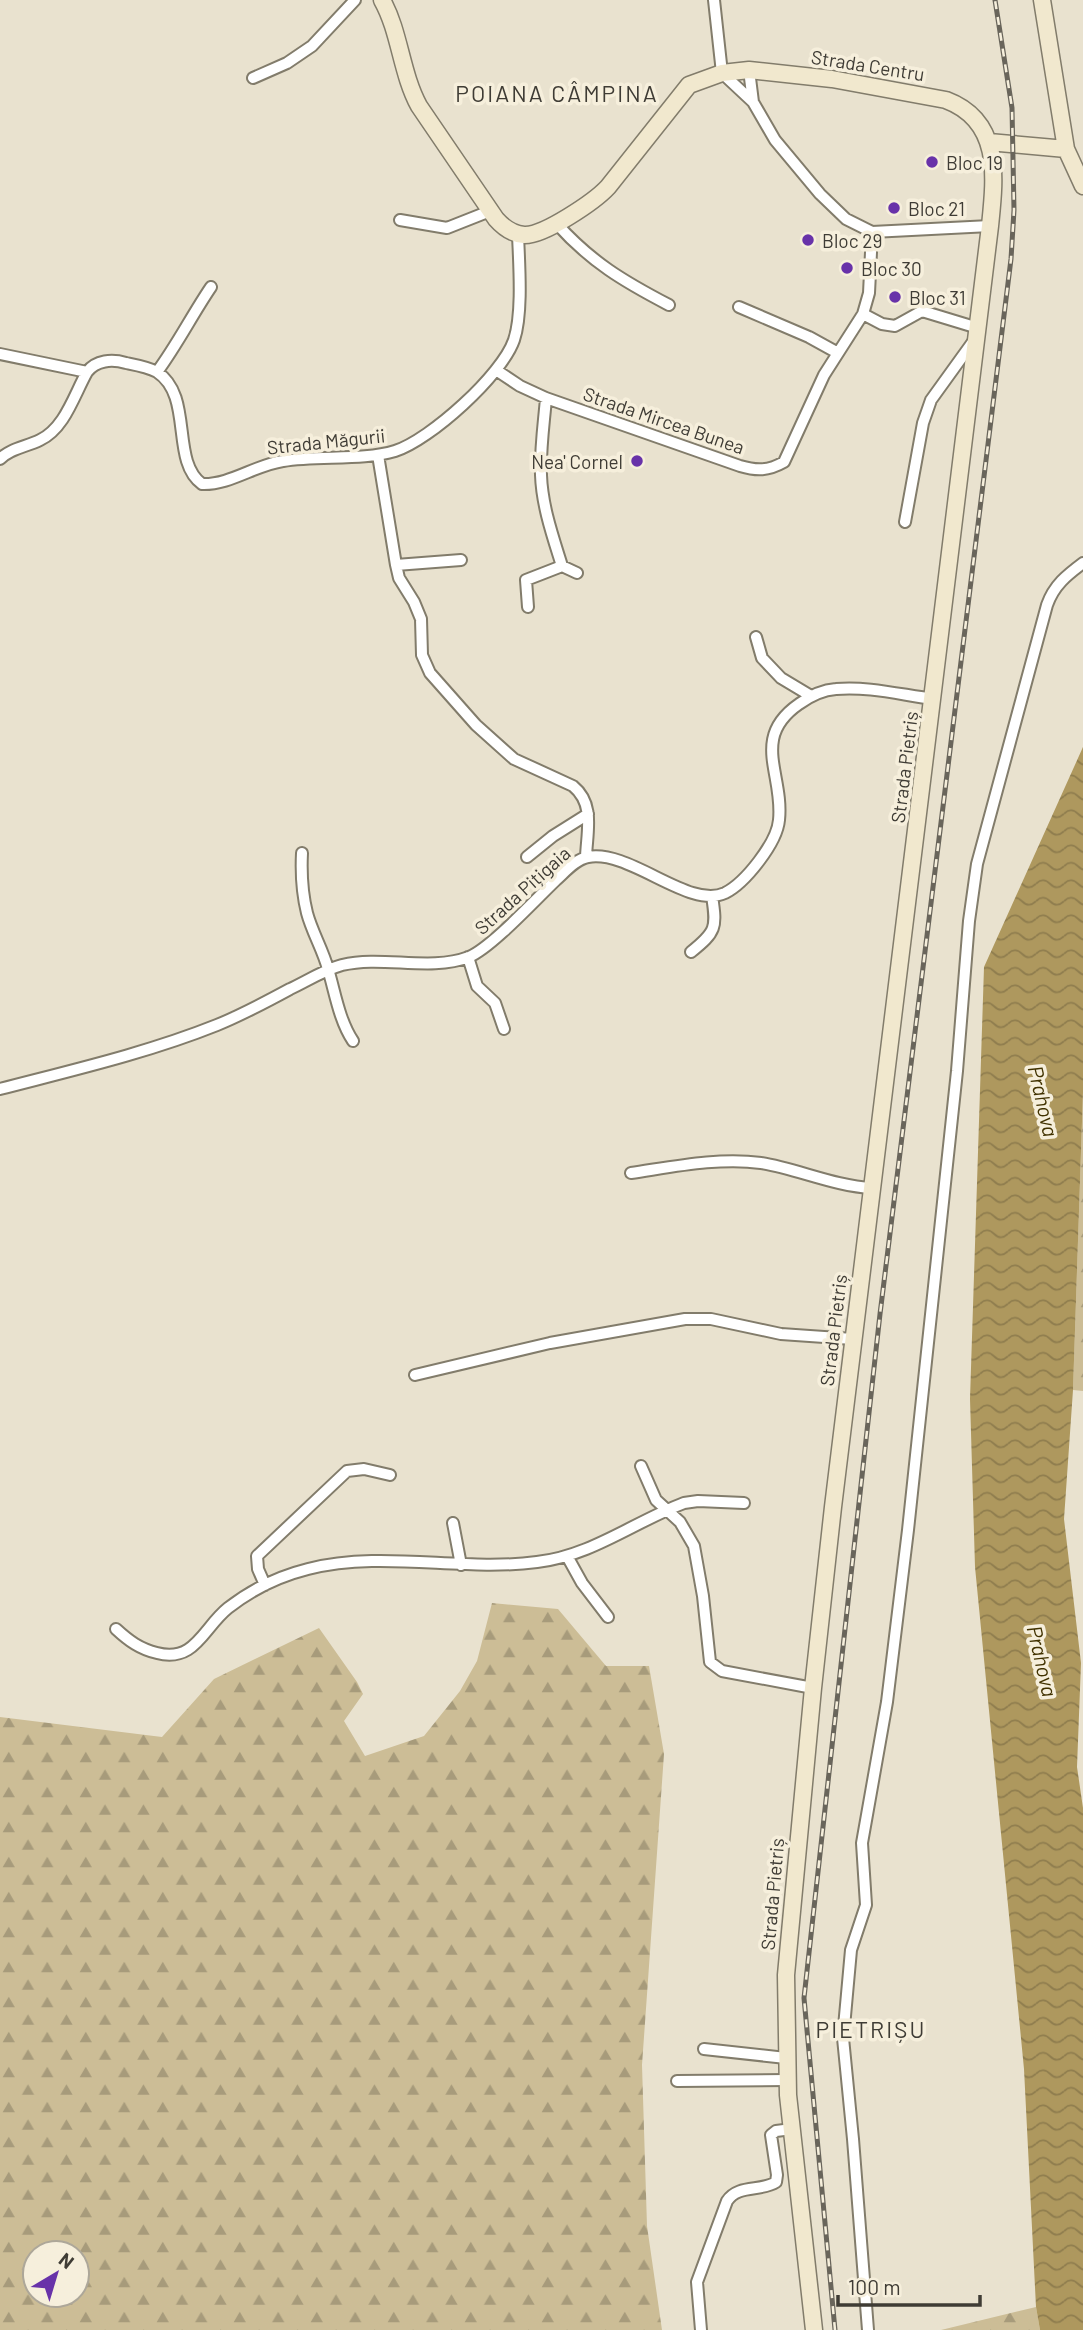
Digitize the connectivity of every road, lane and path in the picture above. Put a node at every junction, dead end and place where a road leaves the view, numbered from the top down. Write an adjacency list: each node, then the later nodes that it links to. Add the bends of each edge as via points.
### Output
1 (355, 0): 7 (street, via 312,46)
2 (382, 0): 12 (main road, via 411,91)
3 (715, 0): 6 (street)
4 (1042, 0): 10 (main road)
5 (748, 70): 6 (main road, Strada Centru); 8 (street); 9 (main road, Strada Centru, via 935,97 970,113)
6 (722, 73): 8 (street); 14 (main road, Strada Centru, via 689,85 601,194)
7 (253, 78)
8 (754, 102): 16 (street, via 775,140 820,194 846,219)
9 (989, 142): 10 (main road); 15 (main road, Strada Centru, via 994,177)
10 (1066, 149): 11 (main road)
11 (1083, 186)
12 (491, 211): 13 (street, via 447,228); 17 (main road, via 502,225)
13 (400, 220)
14 (556, 223): 17 (main road, Strada Centru, via 533,234); 19 (street, via 591,259)
15 (990, 226): 16 (street); 22 (main road, Strada Centru)
16 (872, 232): 21 (street, via 869,293)
17 (518, 234): 25 (street, Strada Măgurii, via 517,327 509,352)
18 (211, 287): 27 (street)
19 (669, 305)
20 (739, 307): 23 (street)
21 (863, 314): 22 (street, via 895,326 922,311); 23 (street, Strada Mircea Bunea)
22 (977, 332): 31 (street, via 931,400); 40 (main road, Strada Pietriș)
23 (838, 353): 28 (street, Strada Mircea Bunea, via 788,456 772,469 740,466)
24 (0, 355): 26 (street)
25 (496, 370): 28 (street, Strada Mircea Bunea); 29 (street, Strada Măgurii, via 424,436)
26 (86, 372): 27 (street, via 106,361 120,361); 30 (street, via 56,428)
27 (156, 372): 29 (street, Strada Măgurii, via 172,392 190,470 202,484 213,485 283,461)
28 (546, 398): 35 (street, via 541,475)
29 (378, 455): 34 (street)
30 (0, 459)
31 (905, 522)
32 (461, 561): 34 (street)
33 (1083, 563): 74 (street, via 1059,582 1047,605 977,863 969,921 908,1530 887,1702 862,1843 866,1905 851,1950 843,2038)
34 (396, 565): 41 (street, via 421,619 422,655 430,673 514,759 580,792)
35 (562, 566): 36 (street); 37 (street, via 526,580)
36 (578, 573)
37 (528, 607)
38 (756, 637): 39 (street, via 762,659 781,678)
39 (811, 696): 40 (street, via 853,689); 45 (street, via 784,714 775,733 773,761 780,817 773,841 742,880)
40 (934, 699): 53 (main road, Strada Pietriș)
41 (588, 814): 43 (street); 44 (street)
42 (302, 853): 48 (street, via 300,878 307,914)
43 (586, 856): 45 (street, Strada Pițigaia, via 618,861); 47 (street, Strada Pițigaia)
44 (527, 858)
45 (712, 896): 46 (street, via 715,927)
46 (691, 953)
47 (468, 957): 48 (street, Strada Pițigaia, via 440,962 365,962); 49 (street, via 477,986 495,1003)
48 (329, 970): 50 (street); 51 (street, Strada Pițigaia, via 247,1012 180,1038)
49 (504, 1029)
50 (353, 1041)
51 (0, 1088)
52 (631, 1173): 53 (street, via 758,1163)
53 (872, 1188): 54 (main road, Strada Pietriș)
54 (853, 1339): 55 (street, via 781,1334 710,1319 685,1319 550,1343); 66 (main road, Strada Pietriș)
55 (415, 1375)
56 (641, 1465): 59 (street, via 656,1500)
57 (390, 1475): 63 (street, via 354,1469 342,1475 257,1556)
58 (744, 1503): 59 (street, via 698,1501)
59 (667, 1509): 61 (street); 66 (street, via 694,1546 710,1662 722,1671)
60 (453, 1523): 62 (street)
61 (567, 1556): 62 (street, via 536,1563); 64 (street)
62 (461, 1564): 63 (street, via 333,1564)
63 (265, 1585): 65 (street, via 230,1607 190,1649 177,1655 147,1651)
64 (608, 1617)
65 (117, 1629)
66 (813, 1688): 68 (main road, Strada Pietriș, via 786,1975)
67 (704, 2049): 68 (street)
68 (786, 2058): 69 (main road, Strada Pietriș)
69 (787, 2080): 70 (street); 71 (main road, Strada Pietriș)
70 (677, 2081)
71 (792, 2129): 72 (street, via 771,2135 776,2182 735,2193 727,2201 697,2282); 73 (main road, Strada Pietriș)
72 (701, 2330)
73 (814, 2330)
74 (868, 2330)

